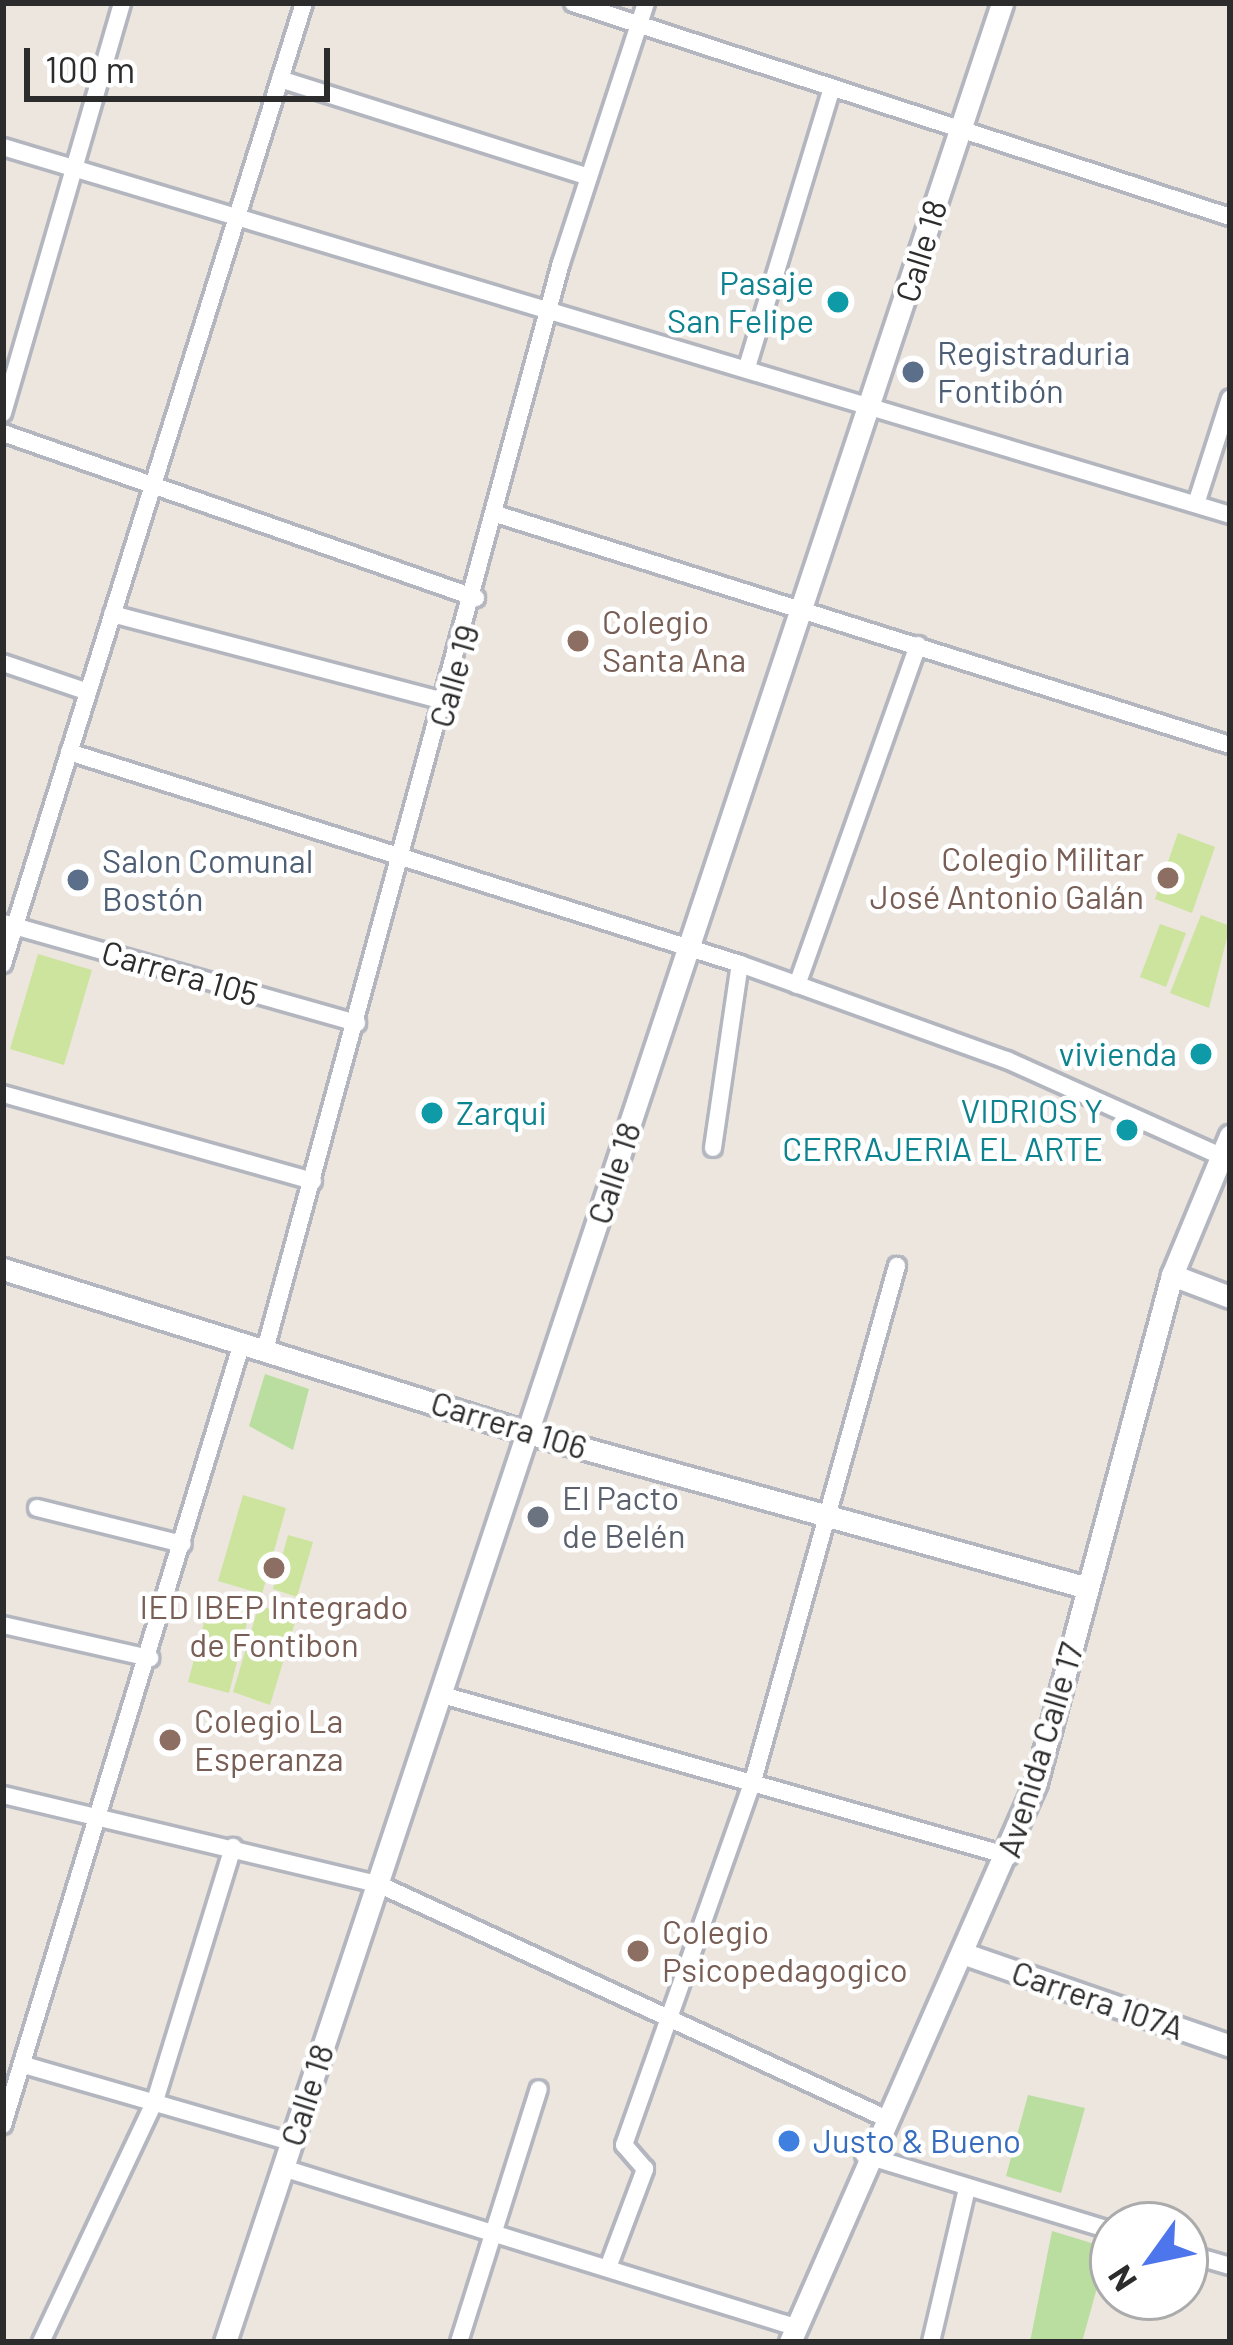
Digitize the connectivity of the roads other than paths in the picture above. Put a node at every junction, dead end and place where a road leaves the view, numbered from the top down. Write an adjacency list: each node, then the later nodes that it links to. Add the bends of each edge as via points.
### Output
1 (122, 3): 11 (street)
2 (304, 3): 7 (street)
3 (573, 3): 6 (street)
4 (646, 3): 6 (street, Calle 19)
5 (1002, 3): 9 (street, Calle 18)
6 (639, 24): 8 (street); 12 (street, Calle 19)
7 (280, 79): 12 (street); 13 (street)
8 (832, 88): 9 (street); 16 (street)
9 (959, 129): 14 (street); 18 (street, Calle 18)
10 (3, 147): 11 (street)
11 (72, 169): 13 (street); 19 (street)
12 (589, 177): 15 (street, Calle 19)
13 (238, 214): 15 (street); 21 (street)
14 (1230, 218)
15 (554, 304): 16 (street); 23 (street, Calle 19)
16 (748, 364): 18 (street)
17 (1230, 398): 22 (street)
18 (871, 406): 22 (street); 26 (street, Calle 18)
19 (3, 413)
20 (3, 433): 21 (street)
21 (152, 487): 25 (street); 27 (street)
22 (1196, 504): 24 (street)
23 (499, 514): 25 (street, Calle 19); 26 (street)
24 (1230, 514)
25 (476, 598): 31 (street, Calle 19)
26 (806, 606): 28 (street); 36 (street, Calle 18)
27 (112, 614): 30 (street); 31 (street)
28 (918, 645): 32 (street); 39 (street)
29 (3, 663): 30 (street)
30 (88, 692): 33 (street)
31 (447, 702): 34 (street, Calle 19)
32 (1230, 745)
33 (69, 752): 34 (street); 35 (street)
34 (403, 860): 36 (street); 40 (street, Calle 19)
35 (9, 925): 37 (street); 40 (street, Carrera 105)
36 (688, 948): 38 (street); 51 (street, Calle 18)
37 (3, 964)
38 (740, 964): 39 (street); 43 (street)
39 (797, 985): 42 (street)
40 (357, 1023): 44 (street, Calle 19)
41 (3, 1094): 44 (street)
42 (1226, 1146): 47 (street, Avenida Calle 17)
43 (712, 1148)
44 (313, 1181): 50 (street, Calle 19)
45 (897, 1266): 53 (street)
46 (3, 1269): 49 (street, Carrera 106)
47 (1172, 1275): 48 (street); 55 (street, Avenida Calle 17)
48 (1230, 1297)
49 (242, 1343): 50 (street, Carrera 106); 54 (street)
50 (265, 1351): 51 (street, Carrera 106)
51 (528, 1433): 53 (street, Carrera 106); 58 (street, Calle 18)
52 (37, 1508): 54 (street)
53 (825, 1515): 55 (street, Carrera 106); 59 (street)
54 (183, 1544): 57 (street)
55 (1088, 1588): 63 (street, Avenida Calle 17)
56 (3, 1625): 57 (street)
57 (150, 1658): 61 (street)
58 (439, 1694): 59 (street); 64 (street, Calle 18)
59 (754, 1781): 63 (street); 66 (street)
60 (3, 1795): 61 (street)
61 (104, 1819): 62 (street); 68 (street)
62 (233, 1847): 64 (street); 70 (street)
63 (1009, 1856): 65 (street, Avenida Calle 17)
64 (378, 1884): 66 (street); 73 (street, Calle 18)
65 (965, 1954): 67 (street, Carrera 107A); 71 (street, Avenida Calle 17)
66 (674, 2019): 71 (street); 79 (street, via 626,2150 645,2169)
67 (1230, 2046)
68 (25, 2065): 70 (street); 72 (street)
69 (539, 2089): 78 (street)
70 (155, 2102): 73 (street); 81 (street)
71 (883, 2117): 74 (street, Avenida Calle 17)
72 (3, 2125)
73 (291, 2142): 75 (street, Calle 18)
74 (864, 2155): 76 (street); 80 (street, Avenida Calle 17)
75 (283, 2168): 78 (street); 82 (street, Calle 18)
76 (968, 2189): 77 (street); 84 (street)
77 (1089, 2224)
78 (494, 2231): 79 (street); 83 (street)
79 (609, 2265): 80 (street)
80 (793, 2334)
81 (41, 2342)
82 (225, 2342)
83 (459, 2342)
84 (931, 2342)

